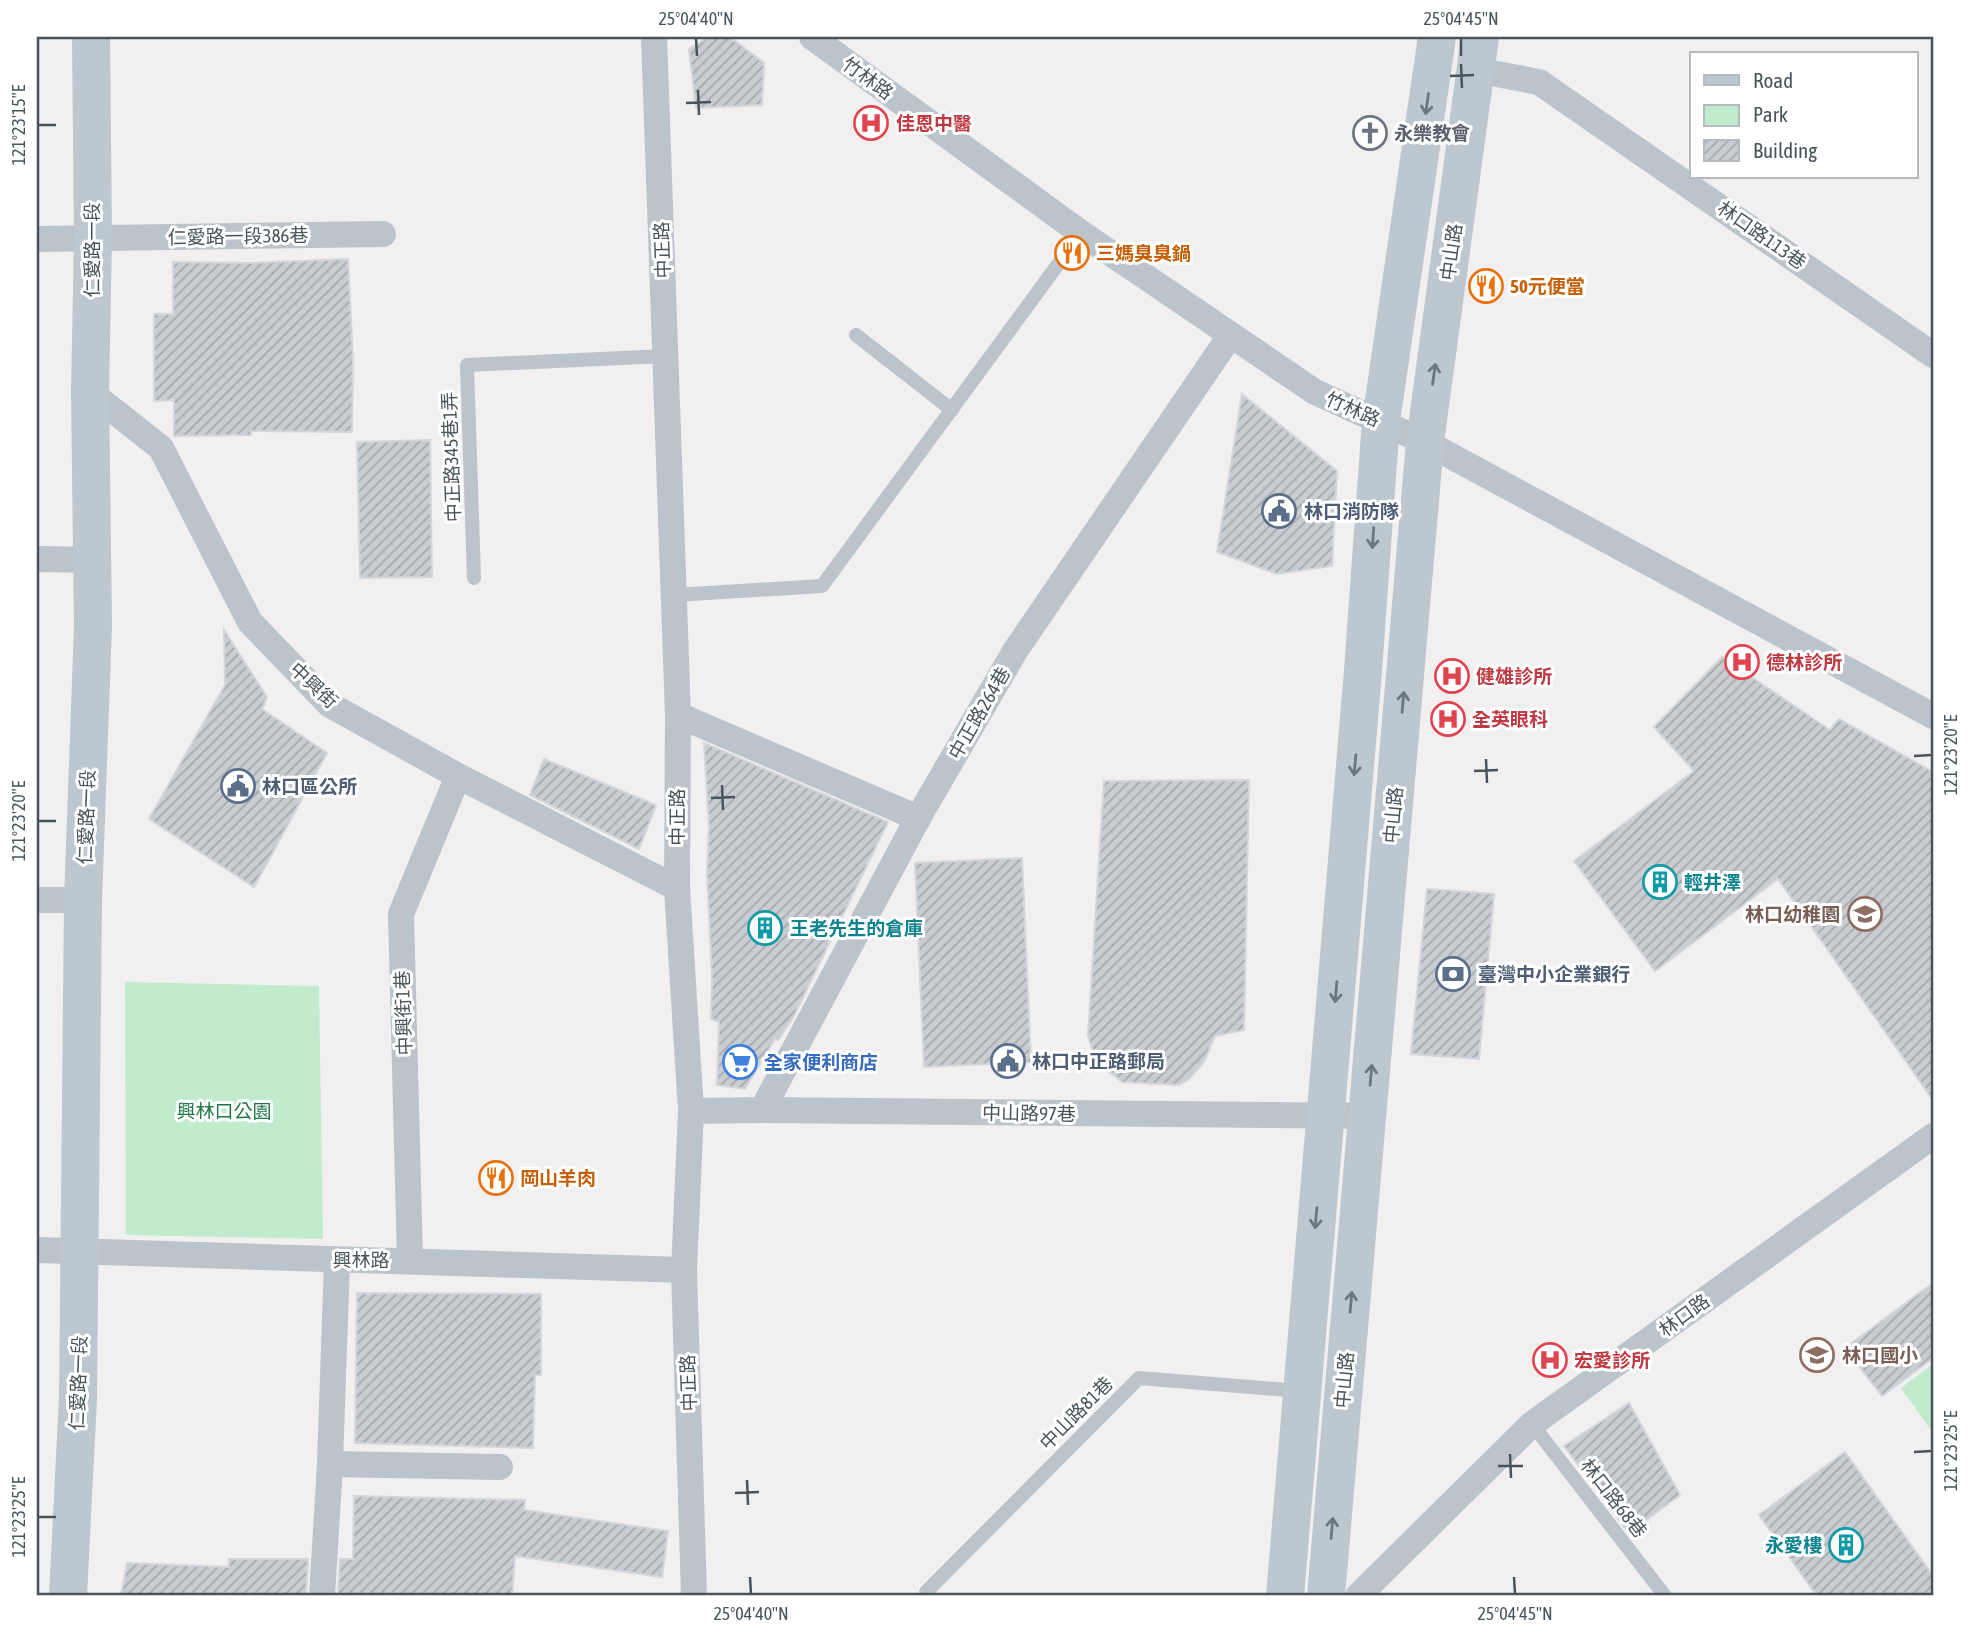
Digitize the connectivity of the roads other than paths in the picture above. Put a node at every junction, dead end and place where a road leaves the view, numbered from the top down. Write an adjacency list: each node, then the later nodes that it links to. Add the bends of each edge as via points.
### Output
1 (91, 37): 8 (main road, 仁愛路一段)
2 (654, 37): 13 (street, 中正路)
3 (812, 37): 6 (street, 竹林路)
4 (1437, 37): 16 (main road, one-way to 16)
5 (1478, 53): 12 (street, 林口路113巷, via 1539,82); 17 (main road, 中山路, one-way to 5)
6 (1081, 233): 11 (street, 竹林路); 15 (lane)
7 (383, 234): 8 (street, 仁愛路一段386巷)
8 (93, 238): 9 (street, 仁愛路一段386巷); 14 (main road, 仁愛路一段)
9 (37, 239)
10 (856, 335): 15 (lane)
11 (1230, 336): 16 (street, 竹林路, via 1315,392); 25 (street, 中正路264巷, via 1015,651)
12 (1933, 355)
13 (665, 356): 20 (lane, 中正路345巷1弄, via 467,365); 21 (street, 中正路)
14 (90, 392): 19 (main road, 仁愛路一段); 24 (street, 中興街, via 160,448 250,622 330,705)
15 (951, 410): 21 (lane, via 822,586)
16 (1381, 421): 17 (street, 竹林路); 31 (main road, one-way to 31)
17 (1425, 442): 23 (street, 竹林路); 32 (main road, 中山路, one-way to 17)
18 (37, 559): 19 (street)
19 (92, 559): 28 (main road, 仁愛路一段)
20 (474, 578)
21 (674, 595): 22 (street, 中正路)
22 (678, 715): 25 (street); 26 (street, 中正路)
23 (1933, 716)
24 (458, 776): 26 (street, 中興街); 37 (street, 中興街1巷, via 401,914)
25 (918, 818): 29 (street, 中正路264巷)
26 (677, 888): 30 (street, 中正路)
27 (37, 900): 28 (street)
28 (83, 900): 35 (main road, 仁愛路一段)
29 (762, 1110): 30 (street, 中山路97巷); 31 (street, 中山路97巷)
30 (691, 1111): 38 (street, 中正路)
31 (1325, 1116): 32 (street, 中山路97巷); 39 (main road, one-way to 39)
32 (1367, 1116): 50 (main road, 中山路, one-way to 32)
33 (1933, 1136): 40 (street, 林口路)
34 (37, 1250): 35 (street, 興林路)
35 (81, 1252): 36 (street, 興林路); 45 (main road, 仁愛路一段)
36 (337, 1261): 37 (street, 興林路); 41 (street)
37 (410, 1261): 38 (street, 興林路)
38 (684, 1270): 43 (street, 中正路)
39 (1302, 1391): 44 (lane, 中山路81巷, via 1139,1378); 49 (main road)
40 (1532, 1424): 51 (street, 林口路); 52 (lane, 林口路68巷)
41 (330, 1464): 42 (street); 46 (street)
42 (500, 1467)
43 (694, 1556): 47 (street); 48 (street, 中正路)
44 (926, 1592)
45 (68, 1596)
46 (322, 1596)
47 (673, 1596)
48 (694, 1596)
49 (1284, 1596)
50 (1326, 1596)
51 (1358, 1596)
52 (1665, 1596)

